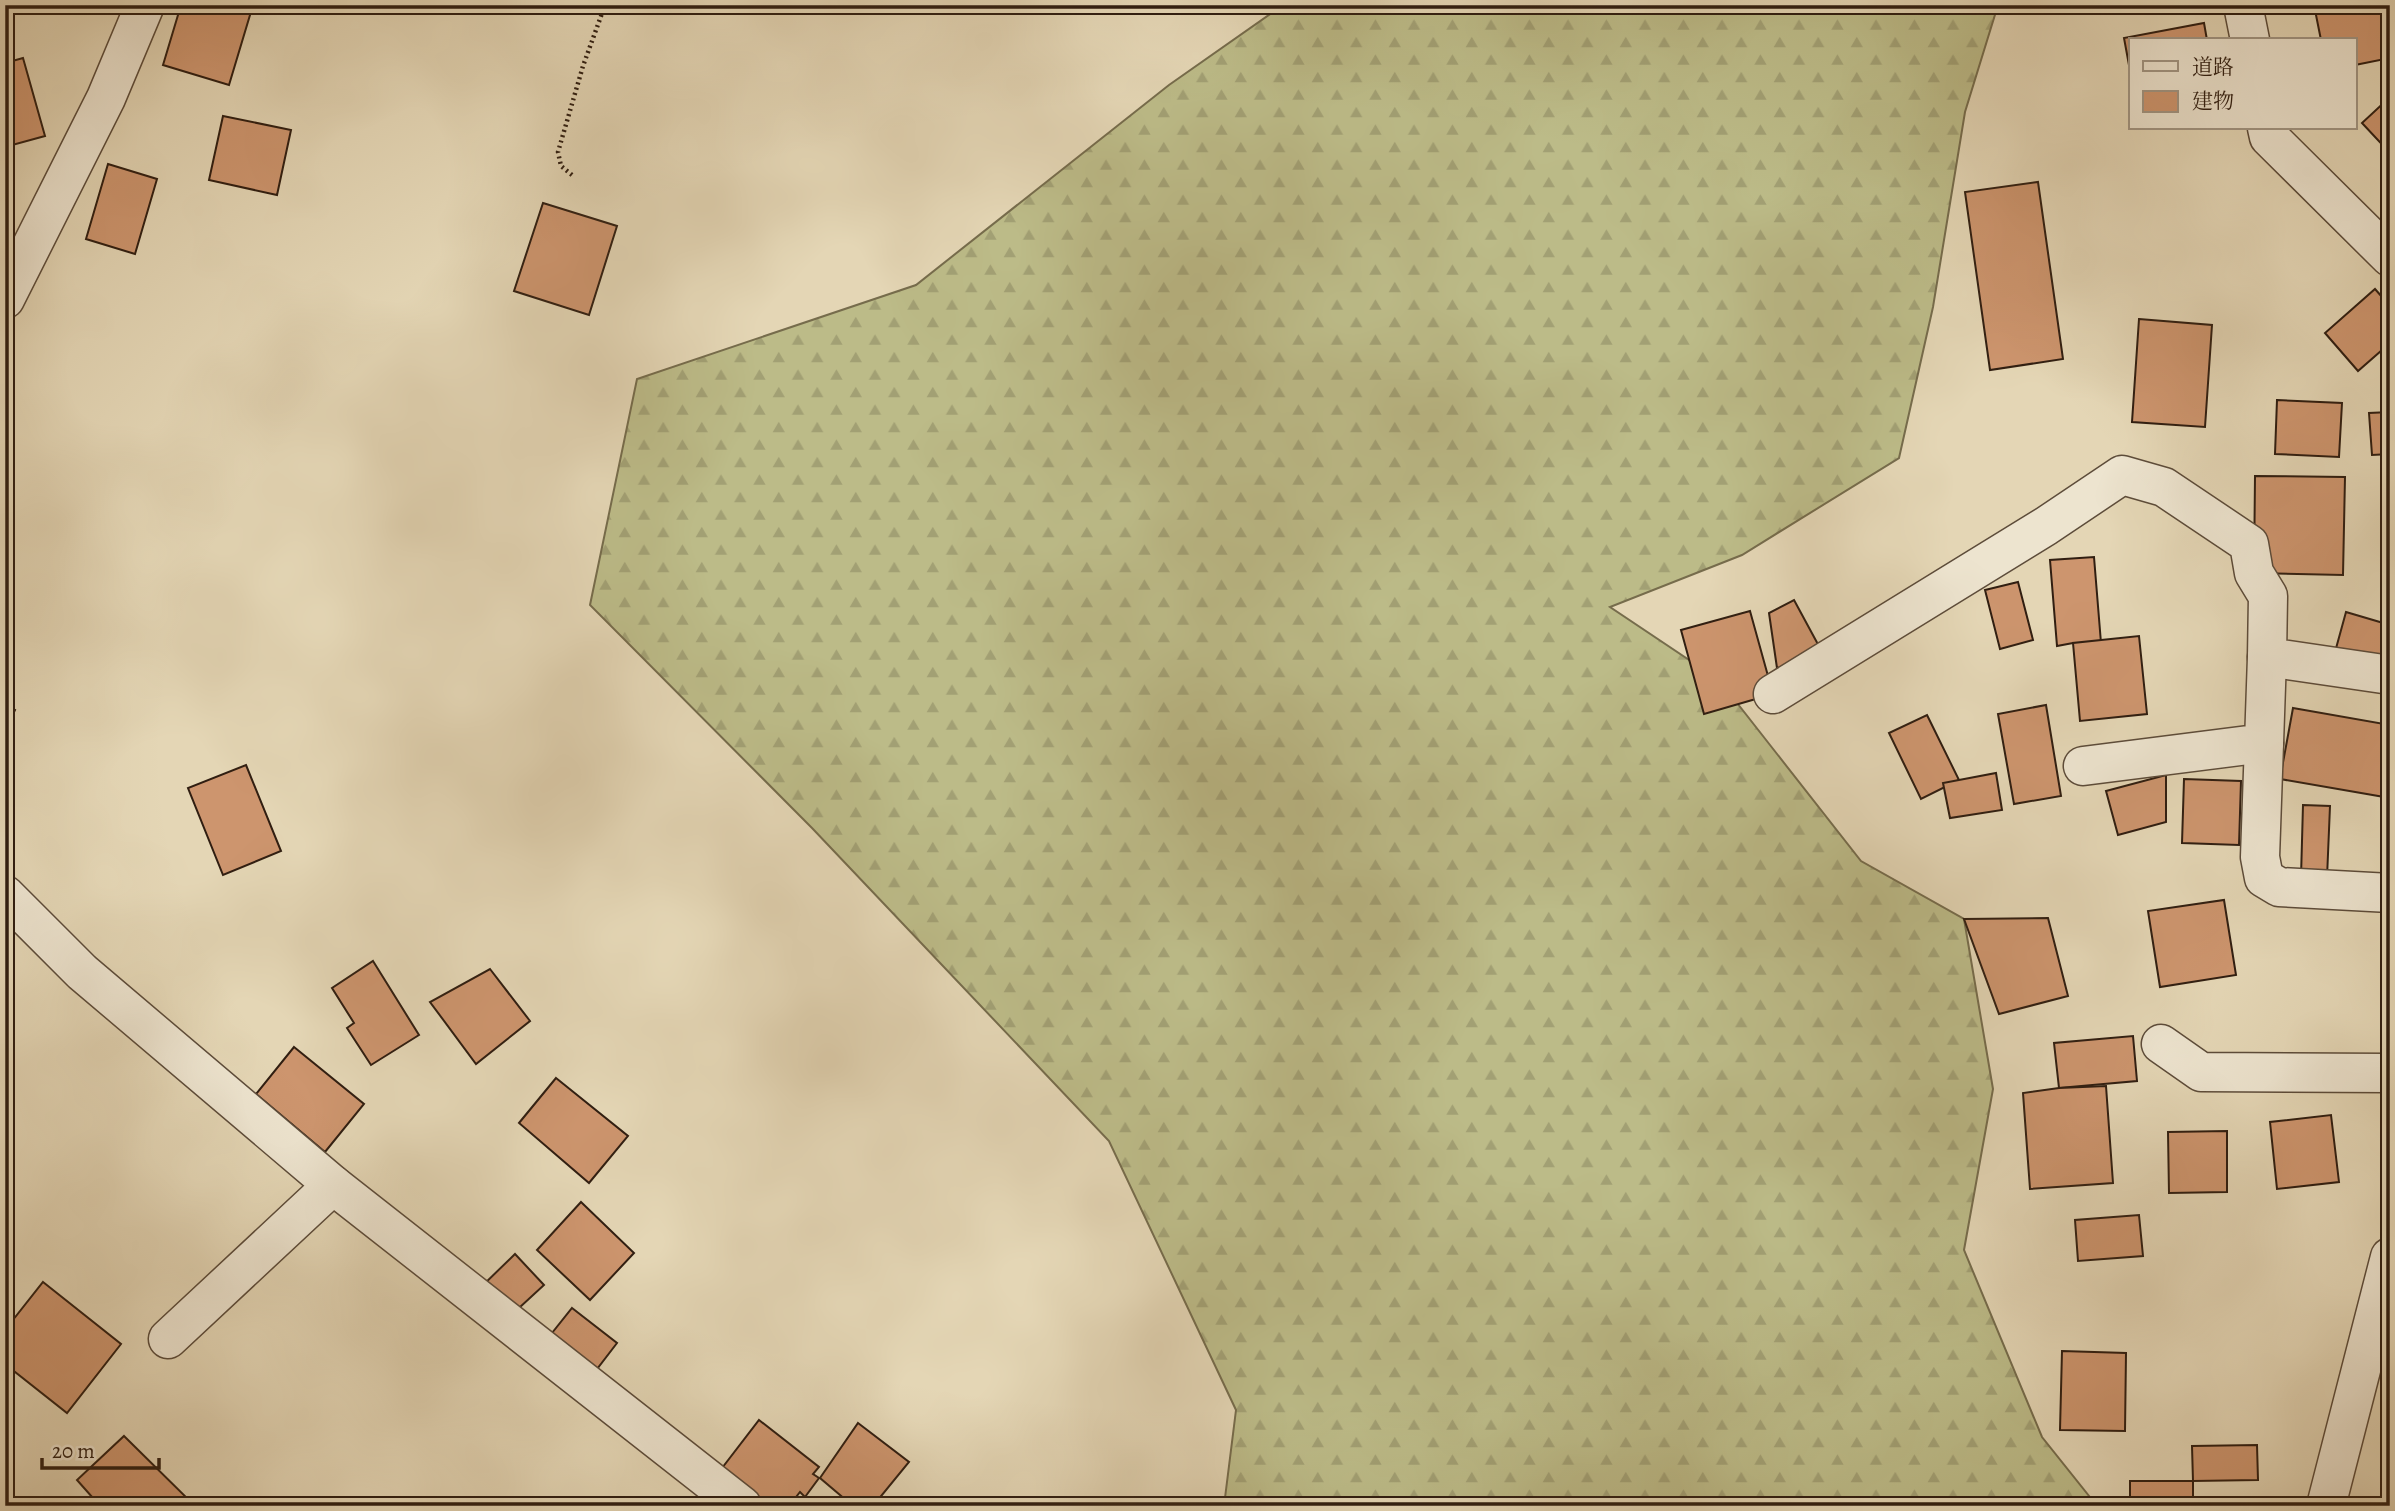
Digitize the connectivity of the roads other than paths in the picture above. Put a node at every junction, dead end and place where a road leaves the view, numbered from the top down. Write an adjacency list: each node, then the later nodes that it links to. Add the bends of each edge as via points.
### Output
1 (145, 5): 6 (street, via 106,98)
2 (2243, 5): 3 (street)
3 (2250, 38)
4 (2267, 130): 5 (street, via 2269,137)
5 (2390, 257)
6 (5, 299)
7 (2267, 657): 8 (street); 9 (street, via 2268,596 2254,573 2249,544 2164,487 2122,475); 10 (street)
8 (2390, 675)
9 (1773, 694)
10 (2264, 743): 11 (street); 12 (street, via 2260,857 2264,878 2279,887)
11 (2083, 766)
12 (2390, 893)
13 (5, 895): 16 (street, via 82,972)
14 (2161, 1044): 15 (street, via 2201,1072)
15 (2390, 1073)
16 (332, 1185): 18 (street); 19 (street)
17 (2390, 1257): 20 (street)
18 (168, 1339)
19 (742, 1506)
20 (2326, 1506)

